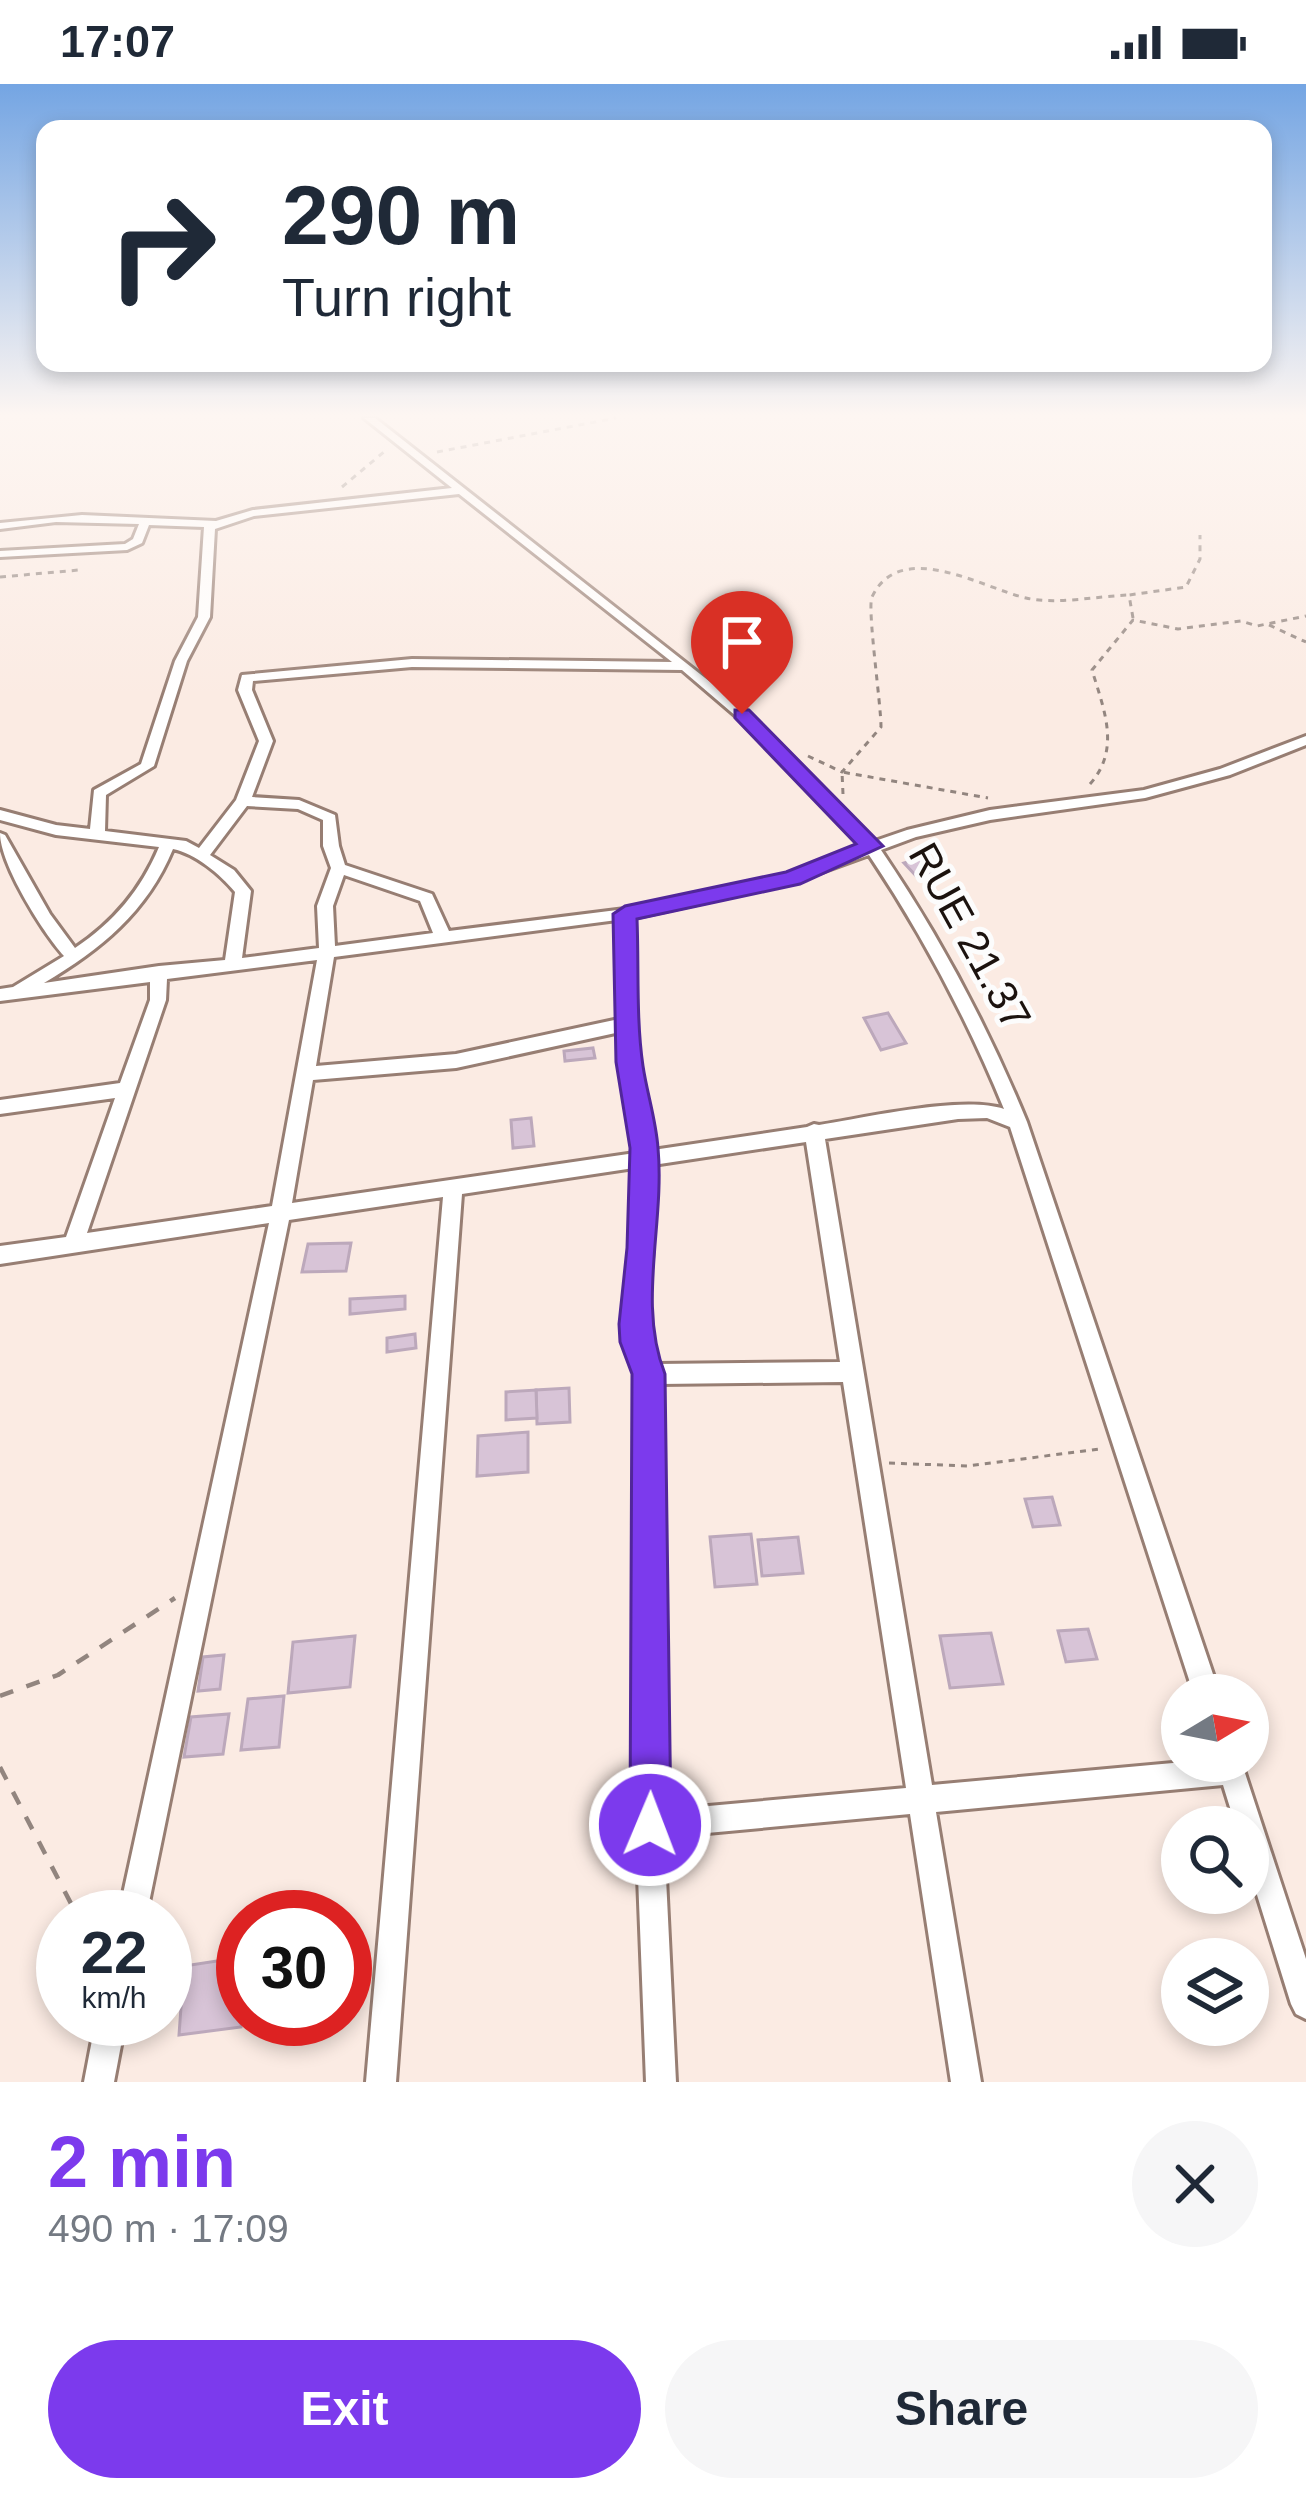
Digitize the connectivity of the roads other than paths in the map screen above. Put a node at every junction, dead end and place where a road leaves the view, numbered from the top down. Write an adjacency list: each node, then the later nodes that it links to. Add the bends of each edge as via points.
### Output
1 (265, 511): 4 (street)
2 (483, 511): 7 (street, RUE 21.37)
3 (144, 524): 4 (street); 5 (street, via 89,515); 6 (street, via 127,547)
4 (214, 524): 11 (street, via 204,616 147,766 99,793)
5 (0, 526)
6 (0, 554)
7 (685, 666): 9 (street, via 412,663 252,676 244,690 266,741); 14 (street, RUE 21.37)
8 (1306, 740): 14 (street, via 1145,794 990,815)
9 (243, 801): 15 (street); 16 (street, via 290,801 330,818)
10 (0, 815): 11 (street)
11 (97, 834): 13 (street)
12 (0, 839): 20 (street)
13 (168, 843): 15 (street); 20 (street, via 142,897)
14 (871, 846): 17 (street, via 792,878); 28 (street, RUE 21.37, via 950,978)
15 (202, 854): 21 (street, via 243,891)
16 (340, 868): 18 (street, via 426,898); 19 (street, via 325,906)
17 (625, 914): 18 (street); 24 (street)
18 (442, 937): 19 (street)
19 (327, 952): 21 (street); 25 (street)
20 (75, 958): 23 (street)
21 (233, 963): 22 (street)
22 (159, 973): 23 (street); 26 (street, via 158,1000)
23 (5, 995)
24 (628, 1024): 25 (street, via 456,1061); 30 (street)
25 (306, 1074): 32 (street)
26 (125, 1089): 27 (street); 33 (street)
27 (0, 1107)
28 (1018, 1122): 29 (street, via 958,1112); 37 (street, RUE 21.37)
29 (814, 1131): 30 (street); 35 (street)
30 (644, 1159): 31 (street); 36 (street, via 635,1324)
31 (453, 1188): 32 (street); 46 (street)
32 (281, 1211): 33 (street); 42 (street)
33 (73, 1244): 34 (street)
34 (0, 1255)
35 (854, 1372): 36 (street); 40 (street)
36 (649, 1374): 41 (street)
37 (1200, 1674)
38 (1161, 1773): 40 (street)
39 (1234, 1782): 43 (street)
40 (920, 1798): 41 (street); 48 (street)
41 (650, 1825): 47 (street)
42 (138, 1890)
43 (1306, 2004)
44 (106, 2046): 45 (street)
45 (99, 2082)
46 (381, 2082)
47 (661, 2082)
48 (965, 2082)

